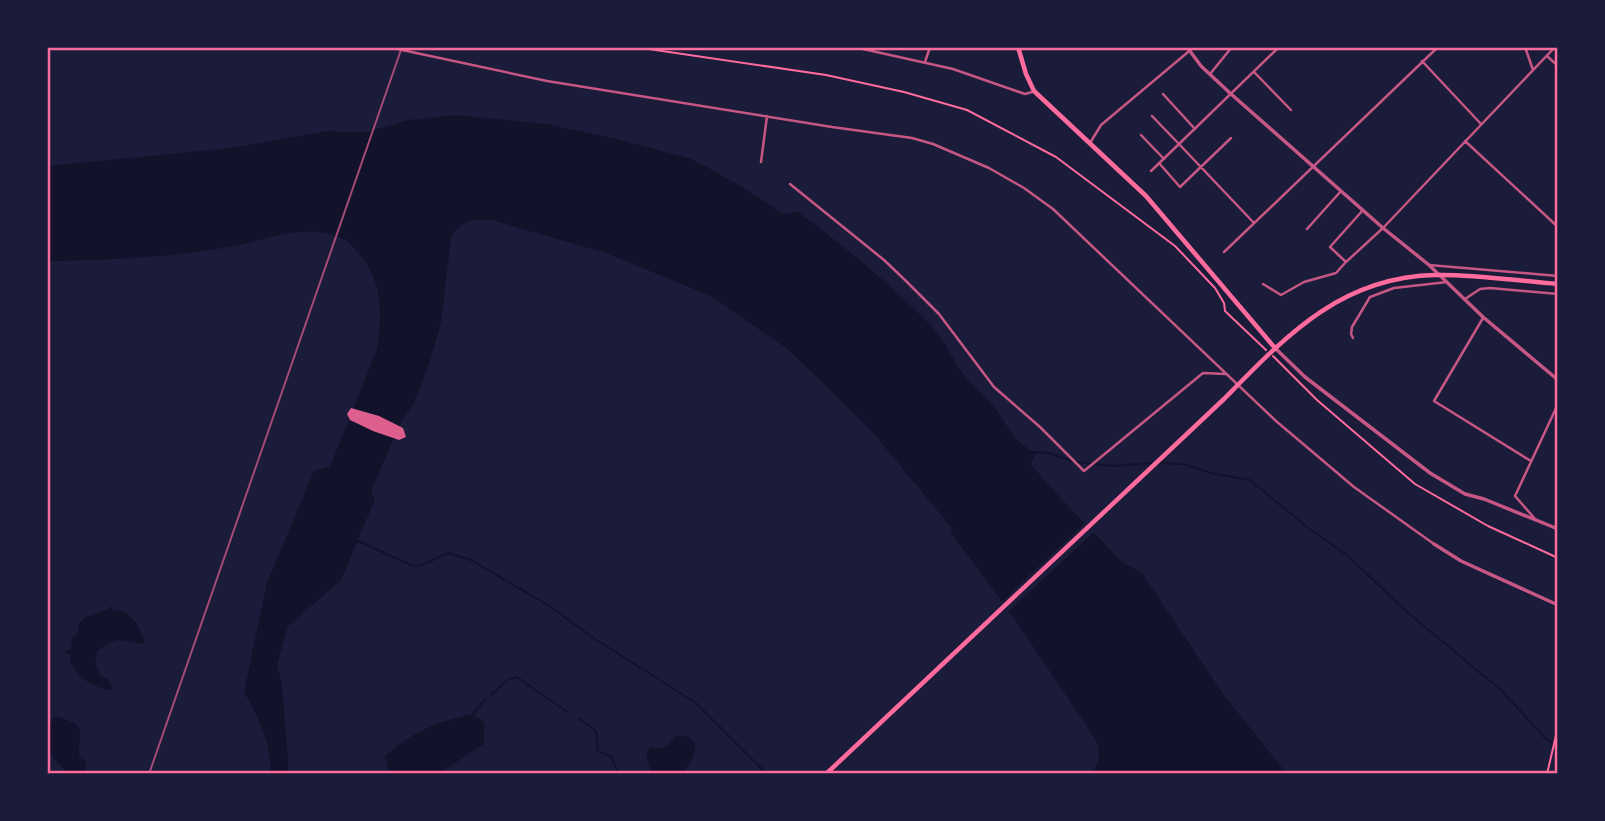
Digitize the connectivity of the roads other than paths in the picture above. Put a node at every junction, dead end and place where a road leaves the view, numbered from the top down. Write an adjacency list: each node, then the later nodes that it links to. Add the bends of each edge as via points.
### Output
1 (388, 47): 25 (street, via 547,81)
2 (854, 47): 13 (street)
3 (897, 47): 13 (street)
4 (923, 47): 12 (street)
5 (1018, 47): 21 (main road)
6 (1232, 47): 20 (street)
7 (1279, 47): 19 (street)
8 (1438, 47): 15 (street)
9 (1525, 47): 18 (street)
10 (1555, 47): 14 (street)
11 (1190, 48): 20 (street); 32 (street, via 1101,125)
12 (930, 49): 16 (street)
13 (894, 54): 16 (street)
14 (1547, 56): 17 (street); 18 (street)
15 (1422, 61): 27 (street); 38 (street)
16 (925, 62): 21 (street, via 1025,94)
17 (1558, 66)
18 (1533, 70): 27 (street)
19 (1254, 72): 23 (street); 24 (street)
20 (1210, 74): 23 (street)
21 (1034, 91): 32 (main road)
22 (1163, 93): 28 (street)
23 (1231, 94): 28 (street); 38 (street)
24 (1291, 110)
25 (767, 116): 35 (street); 59 (street, via 912,138 1009,178 1073,226)
26 (1152, 116): 33 (street)
27 (1481, 124): 31 (street)
28 (1195, 129): 33 (street)
29 (1141, 135): 34 (street)
30 (1231, 138): 37 (street)
31 (1465, 141): 44 (street); 45 (street)
32 (1090, 143): 58 (main road, via 1158,209)
33 (1179, 144): 34 (street); 37 (street)
34 (1164, 159): 36 (street)
35 (761, 162)
36 (1159, 163): 37 (street, via 1180,187); 39 (street)
37 (1200, 167): 43 (street)
38 (1313, 167): 41 (street); 43 (street)
39 (1151, 171)
40 (790, 184): 59 (street, via 905,280 939,314 994,387 1084,471 1203,373)
41 (1341, 191): 42 (street); 46 (street)
42 (1363, 210): 45 (street); 48 (street, via 1330,247)
43 (1254, 223): 47 (street)
44 (1558, 227)
45 (1382, 228): 48 (street); 49 (street)
46 (1307, 229)
47 (1224, 251)
48 (1346, 262): 52 (street, via 1336,273 1304,282 1281,295)
49 (1429, 265): 50 (street); 51 (street)
50 (1558, 276)
51 (1447, 282): 55 (street); 57 (street, via 1394,288 1370,297 1352,327)
52 (1263, 284)
53 (1558, 284): 58 (main road, via 1454,275 1377,284 1327,307)
54 (1558, 294): 55 (street, via 1490,288)
55 (1465, 299): 56 (street)
56 (1483, 317): 60 (street); 62 (street, via 1434,401)
57 (1353, 338)
58 (1275, 348): 63 (street, via 1430,473 1465,494); 67 (main road)
59 (1226, 374): 65 (street, via 1329,467)
60 (1558, 380)
61 (1558, 404): 62 (street)
62 (1531, 460): 63 (street, via 1515,496)
63 (1537, 521): 64 (street)
64 (1558, 529)
65 (1434, 544): 66 (street)
66 (1558, 605)
67 (826, 774)

